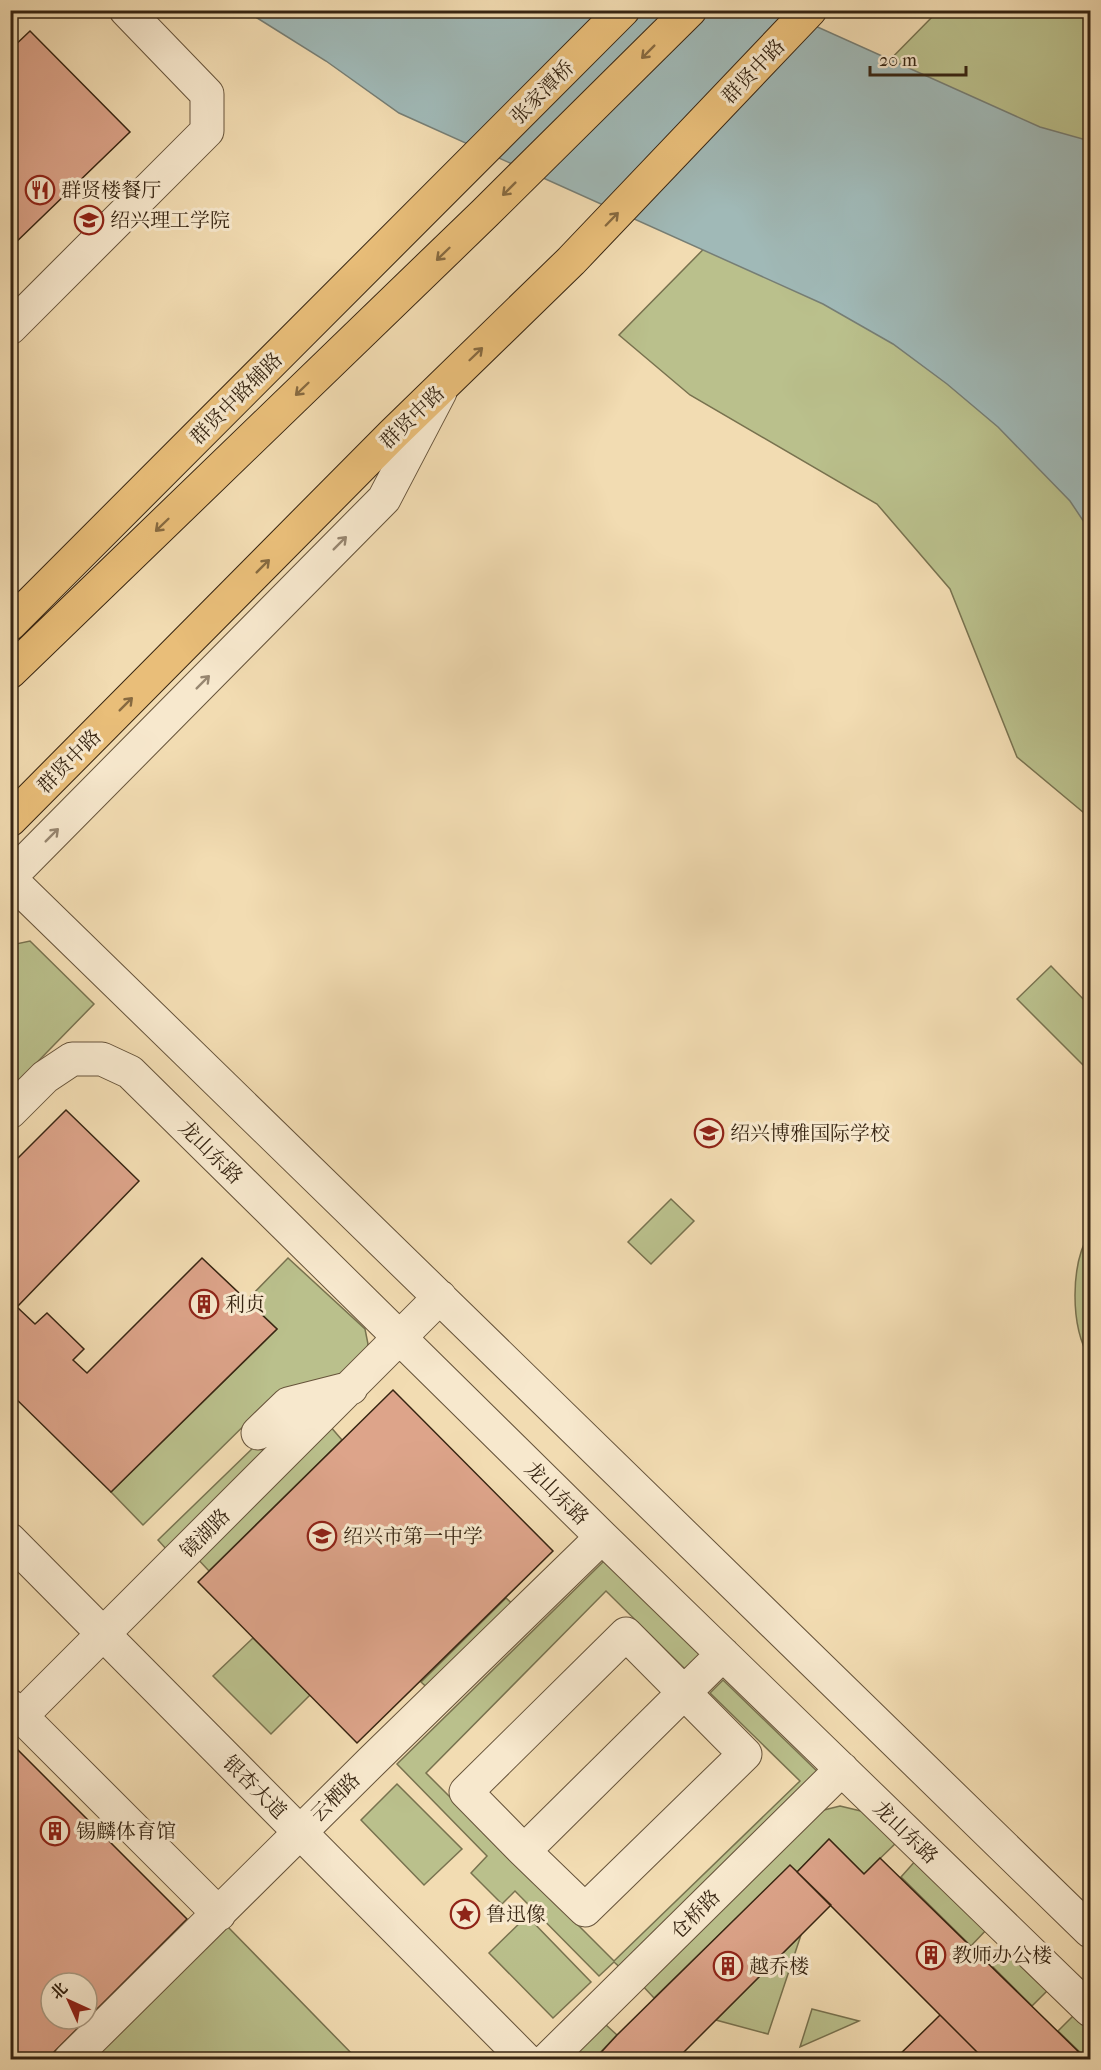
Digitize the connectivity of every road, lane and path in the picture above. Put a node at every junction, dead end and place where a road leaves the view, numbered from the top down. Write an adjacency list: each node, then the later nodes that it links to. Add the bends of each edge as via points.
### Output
1 (126, 10): 6 (street, via 207,94 207,131)
2 (623, 10): 5 (main road, 张家潭桥)
3 (690, 10): 9 (main road, one-way to 9)
4 (810, 10): 7 (main road, 群贤中路, one-way to 4, via 571,261)
5 (461, 173): 8 (main road, 群贤中路辅路)
6 (10, 328)
7 (442, 386): 10 (main road, 群贤中路, one-way to 7); 11 (street, one-way to 7, via 384,499)
8 (10, 624)
9 (10, 672)
10 (10, 820)
11 (10, 878): 13 (street)
12 (10, 1112): 14 (street, 龙山东路, via 45,1077 72,1059 102,1059 130,1072)
13 (440, 1297): 14 (street, 镜湖路); 27 (street)
14 (400, 1339): 15 (street, 镜湖路); 17 (street, 龙山东路)
15 (351, 1388): 16 (street, via 288,1404); 19 (street, 镜湖路)
16 (258, 1433)
17 (602, 1537): 20 (street, 龙山东路); 24 (street, 云栖路)
18 (10, 1540): 19 (street, 银杏大道)
19 (104, 1634): 22 (street, 镜湖路); 24 (street, 银杏大道)
20 (723, 1654): 21 (street); 23 (street, 龙山东路)
21 (684, 1693): 25 (street); 25 (street, via 626,1635 483,1775 466,1792); 25 (street, via 745,1754 585,1910)
22 (16, 1711): 26 (street)
23 (842, 1769): 28 (street, 龙山东路); 31 (street, 仓桥路)
24 (301, 1833): 26 (street, 云栖路); 30 (street, 银杏大道)
25 (524, 1851)
26 (219, 1914): 29 (street, 云栖路)
27 (1090, 1931)
28 (1090, 2010)
29 (70, 2060)
30 (526, 2060)
31 (548, 2060)

